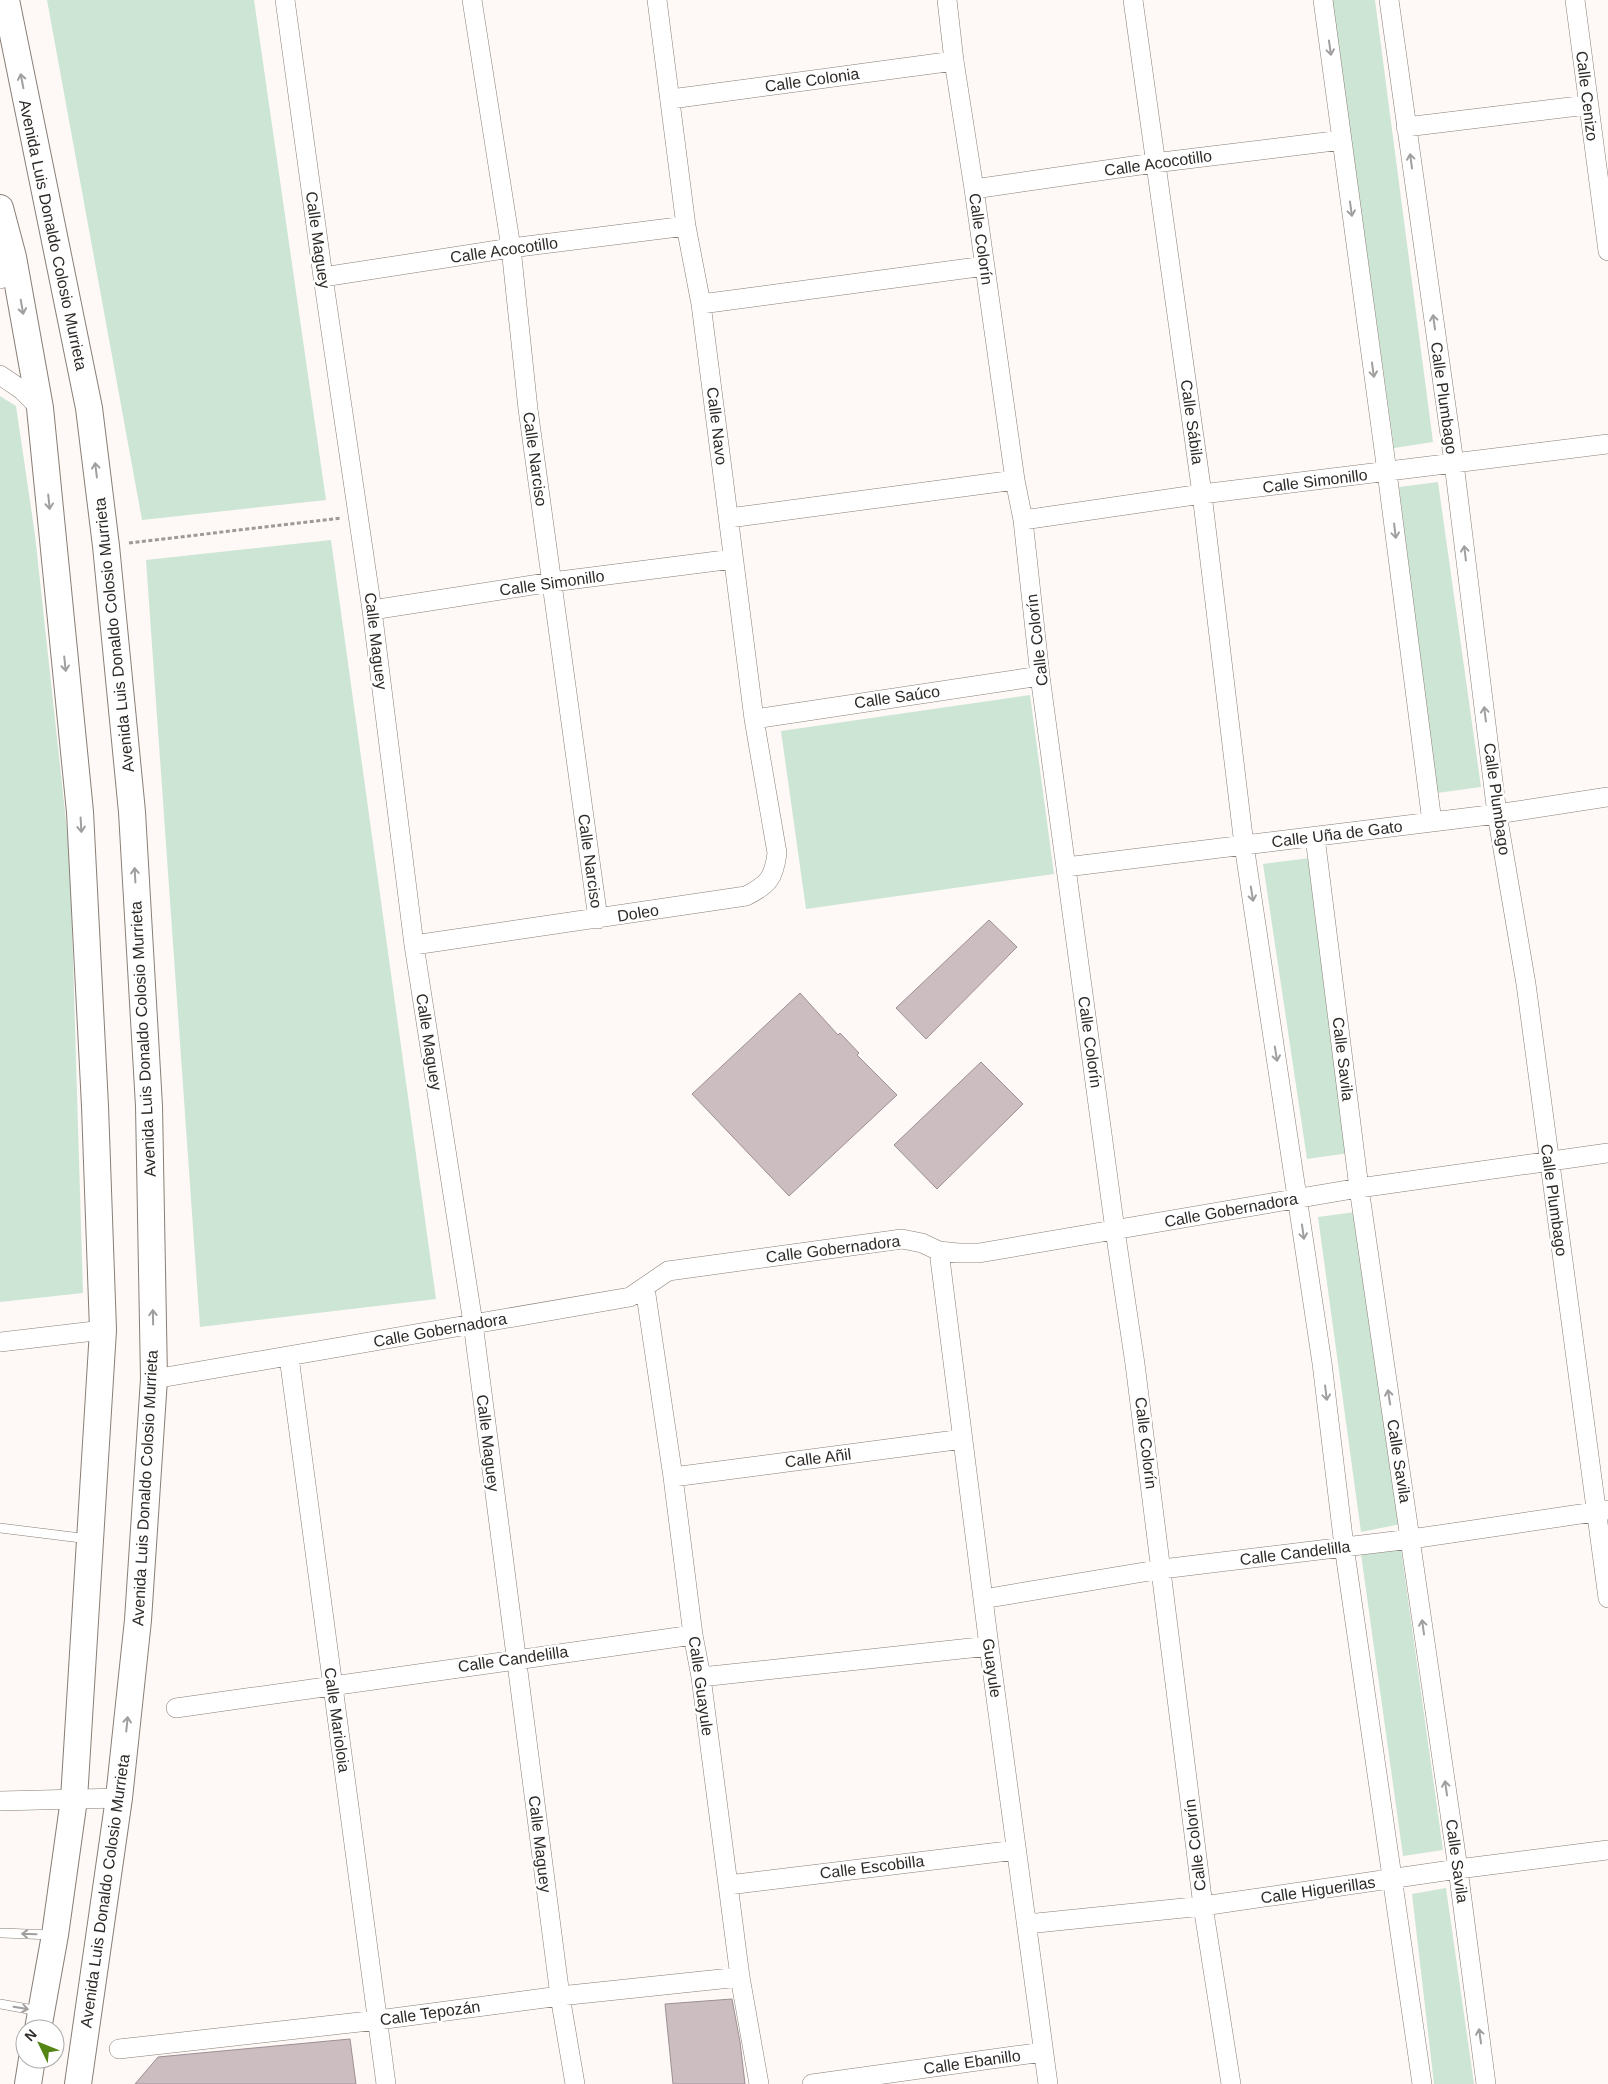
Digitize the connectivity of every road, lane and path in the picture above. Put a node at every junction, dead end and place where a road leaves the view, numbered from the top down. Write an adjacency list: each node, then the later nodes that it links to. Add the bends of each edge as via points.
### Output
1 (6, 0): 36 (main road, Avenida Luis Donaldo Colosio Murrieta, one-way to 1, via 89,408)
2 (285, 0): 23 (street, Calle Maguey)
3 (472, 0): 19 (street, Calle Narciso)
4 (657, 0): 11 (street, Calle Navo)
5 (947, 0): 10 (street, Calle Colorín)
6 (1133, 0): 15 (street, Calle Sábila)
7 (1323, 0): 14 (street, one-way to 14)
8 (1389, 0): 13 (street, Calle Plumbago)
9 (1575, 0): 12 (street, Calle Cenizo)
10 (954, 61): 11 (street, Calle Colonia); 16 (street, Calle Colorín)
11 (671, 99): 18 (street, Calle Navo)
12 (1587, 105): 13 (street); 20 (street, Calle Cenizo)
13 (1406, 127): 29 (street, Calle Plumbago, one-way to 13)
14 (1342, 140): 15 (street, Calle Acocotillo); 30 (street, one-way to 30)
15 (1154, 163): 16 (street, Calle Acocotillo); 32 (street, Calle Sábila)
16 (974, 189): 22 (street, Calle Colorín)
17 (0, 208): 21 (main road)
18 (686, 226): 19 (street, Calle Acocotillo); 25 (street, Calle Navo)
19 (511, 248): 23 (street, Calle Acocotillo); 38 (street, Calle Narciso, via 528,409)
20 (1608, 251)
21 (13, 257): 24 (street); 27 (main road, one-way to 27)
22 (985, 266): 25 (street); 31 (street, Calle Colorín)
23 (323, 277): 33 (street, Calle Maguey)
24 (0, 279)
25 (702, 304): 34 (street, Calle Navo)
26 (0, 375): 27 (street)
27 (40, 408): 59 (main road, one-way to 59, via 80,812 95,1106)
28 (1608, 444): 29 (street, Calle Simonillo)
29 (1454, 464): 30 (street, Calle Simonillo); 43 (street, Calle Plumbago, one-way to 29)
30 (1387, 472): 32 (street, Calle Simonillo); 44 (street, one-way to 44)
31 (1015, 480): 34 (street); 35 (street, Calle Colorín)
32 (1202, 494): 35 (street, Calle Simonillo); 46 (street, Calle Sábila)
33 (358, 516): 36 (path); 39 (street, Calle Maguey)
34 (729, 518): 37 (street, Calle Navo)
35 (1023, 520): 40 (street, Calle Colorín)
36 (106, 546): 62 (main road, Avenida Luis Donaldo Colosio Murrieta, one-way to 36, via 148,1097 132,812)
37 (733, 560): 38 (street, Calle Simonillo); 41 (street, Calle Navo)
38 (552, 582): 39 (street, Calle Simonillo); 49 (street, Calle Narciso)
39 (372, 610): 50 (street, Calle Maguey)
40 (1040, 676): 41 (street, Calle Saúco); 48 (street, Calle Colorín)
41 (754, 719): 47 (street, Calle Navo)
42 (1608, 797): 43 (street, Calle Uña de Gato)
43 (1498, 814): 44 (street, Calle Uña de Gato); 52 (street, Calle Plumbago, via 1526,984)
44 (1432, 822): 45 (street, Calle Uña de Gato)
45 (1315, 836): 46 (street, Calle Uña de Gato); 53 (street, Calle Savila)
46 (1244, 845): 48 (street, Calle Uña de Gato); 54 (street, one-way to 54)
47 (777, 853): 49 (street, Doleo, via 774,872 763,888 746,896)
48 (1066, 867): 55 (street, Calle Colorín)
49 (598, 919): 50 (street, Doleo)
50 (414, 945): 58 (street, Calle Maguey)
51 (1608, 1153): 52 (street, Calle Gobernadora)
52 (1549, 1162): 53 (street, Calle Gobernadora); 65 (street, Calle Plumbago)
53 (1359, 1188): 54 (street, Calle Gobernadora); 68 (street, Calle Savila, one-way to 53)
54 (1298, 1198): 55 (street, Calle Gobernadora); 69 (street, one-way to 69)
55 (1115, 1230): 56 (street, Calle Gobernadora, via 979,1253); 70 (street, Calle Colorín)
56 (939, 1251): 57 (street, Calle Gobernadora, via 902,1239 668,1271); 63 (street, Guayule)
57 (645, 1288): 58 (street, Calle Gobernadora, via 630,1297); 64 (street, Calle Guayule)
58 (473, 1323): 61 (street, Calle Gobernadora); 75 (street, Calle Maguey)
59 (102, 1330): 60 (street); 67 (main road)
60 (0, 1342)
61 (289, 1357): 62 (street, Calle Gobernadora); 77 (street, Calle Marioloia)
62 (154, 1379): 79 (main road, Avenida Luis Donaldo Colosio Murrieta, one-way to 62, via 138,1620)
63 (963, 1439): 64 (street, Calle Añil); 72 (street, Guayule)
64 (673, 1477): 73 (street, Calle Guayule)
65 (1602, 1511): 68 (street, Calle Candelilla); 71 (street, Calle Plumbago)
66 (0, 1528): 67 (lane)
67 (90, 1539): 80 (main road)
68 (1411, 1539): 69 (street, Calle Candelilla); 84 (street, Calle Savila, one-way to 68)
69 (1344, 1546): 70 (street, Calle Candelilla); 85 (street)
70 (1162, 1569): 72 (street, Calle Candelilla); 87 (street, Calle Colorín)
71 (1608, 1598)
72 (983, 1599): 74 (street, Guayule)
73 (693, 1635): 75 (street, Calle Candelilla); 76 (street, Calle Guayule)
74 (989, 1646): 76 (street); 82 (street, Guayule)
75 (516, 1658): 77 (street, Calle Candelilla); 92 (street, Calle Maguey)
76 (701, 1677): 86 (street, Calle Guayule)
77 (333, 1686): 78 (street, Calle Candelilla); 96 (street, Calle Marioloia)
78 (176, 1708)
79 (119, 1798): 80 (street); 101 (main road, Avenida Luis Donaldo Colosio Murrieta)
80 (74, 1800): 81 (street); 90 (main road)
81 (0, 1801)
82 (1016, 1850): 86 (street, Calle Escobilla); 88 (street, Guayule)
83 (1608, 1850): 84 (street, Calle Higuerillas)
84 (1458, 1869): 85 (street, Calle Higuerillas); 109 (street, Calle Savila, one-way to 84)
85 (1394, 1879): 87 (street, Calle Higuerillas); 108 (street)
86 (728, 1885): 91 (street, Calle Guayule)
87 (1203, 1906): 88 (street, Calle Higuerillas); 107 (street, Calle Colorín)
88 (1027, 1924): 98 (street, Guayule)
89 (2, 1933): 90 (lane, one-way to 89)
90 (55, 1935): 95 (main road)
91 (740, 1977): 92 (street, Calle Tepozán); 104 (street, Calle Guayule)
92 (560, 1996): 96 (street, Calle Tepozán); 103 (street, Calle Maguey)
93 (0, 2004): 94 (lane, one-way to 94)
94 (38, 2019)
95 (40, 2019)
96 (378, 2020): 97 (street, Calle Tepozán); 102 (street, Calle Marioloia)
97 (119, 2049)
98 (1043, 2052): 105 (street, Calle Ebanillo); 106 (street, Guayule)
99 (30, 2069): 100 (main road)
100 (28, 2084)
101 (78, 2084)
102 (386, 2084)
103 (574, 2084)
104 (759, 2084)
105 (812, 2084)
106 (1048, 2084)
107 (1231, 2084)
108 (1422, 2084)
109 (1486, 2084)

